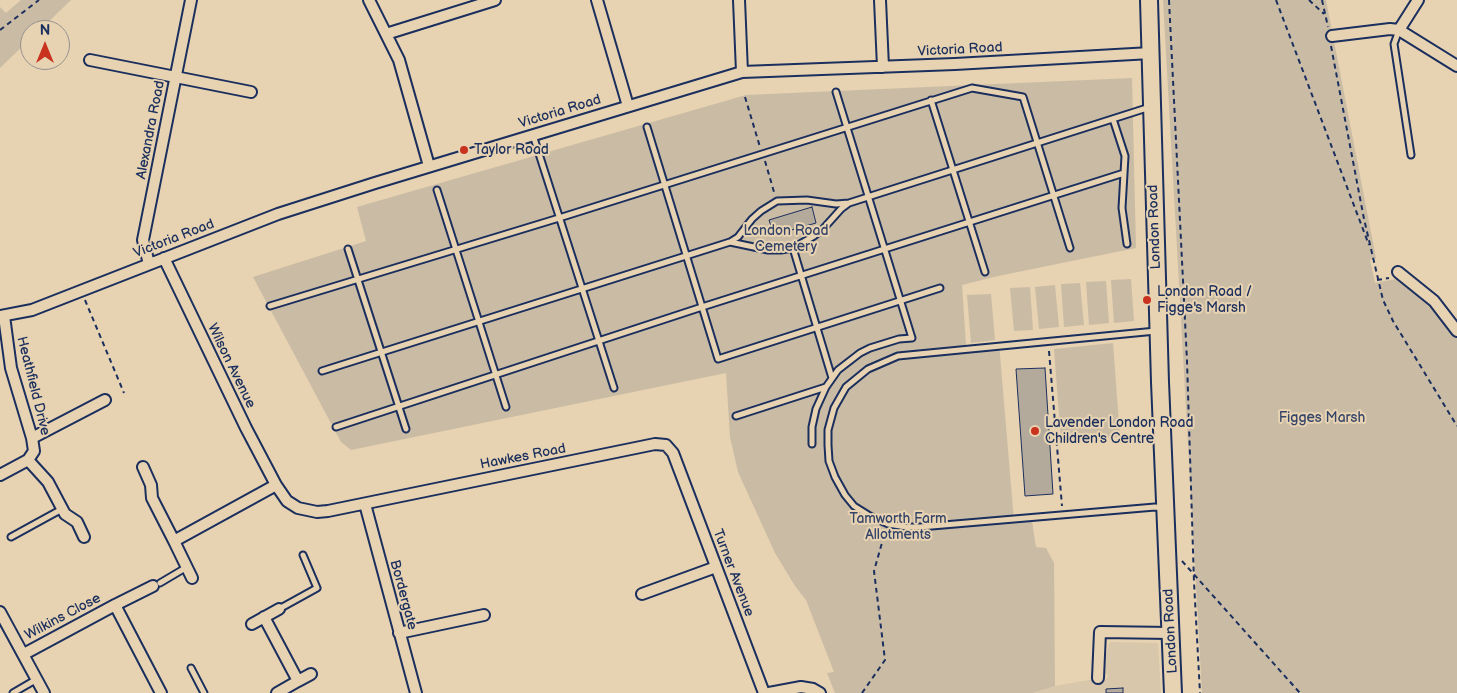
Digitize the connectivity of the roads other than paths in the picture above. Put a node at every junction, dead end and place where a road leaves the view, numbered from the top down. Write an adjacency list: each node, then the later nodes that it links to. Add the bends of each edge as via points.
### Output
1 (191, 0): 17 (street, Alexandra Road)
2 (369, 0): 10 (street)
3 (495, 0): 10 (street)
4 (597, 0): 21 (street)
5 (739, 0): 16 (street)
6 (880, 0): 15 (street)
7 (1149, 0): 12 (main road, London Road)
8 (1418, 0): 9 (street)
9 (1399, 30): 11 (street, via 1390,28); 14 (street); 28 (lane, via 1394,44)
10 (386, 34): 29 (street, via 399,60)
11 (1330, 37)
12 (1151, 53): 15 (street, Victoria Road); 22 (main road, London Road)
13 (90, 60): 17 (street)
14 (1457, 66)
15 (883, 67): 16 (street, Victoria Road)
16 (742, 72): 21 (street, Victoria Road)
17 (175, 78): 18 (street); 48 (street, Alexandra Road, via 144,240)
18 (251, 92)
19 (836, 92): 25 (lane)
20 (931, 100): 25 (lane); 27 (lane, via 972,88 1023,97); 30 (lane)
21 (628, 106): 26 (street, Victoria Road)
22 (1152, 106): 23 (lane); 61 (main road, London Road)
23 (1113, 119): 27 (lane); 31 (lane, via 1124,156)
24 (647, 127): 32 (lane)
25 (846, 127): 32 (lane); 35 (lane)
26 (533, 134): 29 (street, Victoria Road); 37 (lane)
27 (1037, 144): 30 (lane); 34 (lane)
28 (1411, 155)
29 (429, 166): 47 (street, Victoria Road, via 278,214)
30 (953, 170): 35 (lane); 38 (lane)
31 (1124, 173): 34 (lane); 40 (lane, via 1122,208)
32 (664, 185): 37 (lane); 46 (lane)
33 (437, 190): 44 (lane)
34 (1053, 195): 38 (lane); 42 (lane)
35 (868, 197): 36 (lane); 45 (lane)
36 (849, 203): 39 (lane, via 777,201 761,211); 41 (lane, via 814,236)
37 (559, 218): 44 (lane); 53 (lane)
38 (969, 222): 45 (lane); 49 (lane)
39 (730, 242): 41 (lane, via 768,250); 46 (lane)
40 (1127, 244)
41 (793, 248): 51 (lane)
42 (1070, 248)
43 (348, 249): 52 (lane)
44 (456, 249): 52 (lane); 59 (lane)
45 (885, 249): 51 (lane); 55 (lane)
46 (687, 255): 53 (lane); 57 (lane)
47 (164, 258): 48 (street, Victoria Road); 82 (street, Wilson Avenue)
48 (149, 264): 58 (street, Victoria Road, via 32,310)
49 (985, 272)
50 (1398, 272): 62 (street, via 1434,301)
51 (801, 276): 57 (lane); 60 (lane)
52 (358, 280): 56 (lane); 64 (lane)
53 (581, 288): 59 (lane); 63 (lane)
54 (940, 288): 55 (lane)
55 (901, 301): 60 (lane); 67 (lane, via 912,338 870,348 845,364)
56 (270, 306)
57 (702, 307): 60 (lane, via 718,359); 63 (lane)
58 (2, 316): 76 (street, Heathfield Drive, via 10,361)
59 (479, 321): 64 (lane); 66 (lane)
60 (817, 328): 67 (lane)
61 (1159, 331): 85 (main road, London Road); 85 (lane, via 898,356 868,369 846,387 834,408 828,430 829,461 844,495 854,506 888,524 906,527 1155,507)
62 (1457, 331)
63 (599, 342): 66 (lane); 69 (lane)
64 (381, 352): 65 (lane); 71 (lane)
65 (322, 371)
66 (496, 376): 71 (lane); 72 (lane)
67 (832, 378): 68 (lane)
68 (826, 387): 73 (lane); 77 (lane, via 813,419)
69 (614, 388)
70 (106, 400): 76 (street)
71 (398, 406): 74 (lane); 75 (lane)
72 (506, 407)
73 (736, 416)
74 (336, 428)
75 (406, 430)
76 (32, 438): 78 (street, Heathfield Drive, via 34,451)
77 (812, 444)
78 (28, 460): 81 (street); 84 (street, via 48,482)
79 (676, 462): 83 (street, Hawkes Road, via 670,448 655,444); 90 (street, Turner Avenue)
80 (143, 467): 88 (street, via 151,485 152,498)
81 (0, 475)
82 (276, 485): 83 (street, Wilson Avenue, via 287,501 307,511); 88 (street)
83 (365, 504): 101 (street, Bordergate)
84 (62, 508): 86 (lane); 87 (street, via 77,522)
85 (1165, 509): 102 (main road, London Road)
86 (11, 536)
87 (84, 536)
88 (174, 541): 91 (street)
89 (303, 555): 96 (lane, via 316,588)
90 (716, 566): 94 (street); 116 (street, Turner Avenue)
91 (187, 567): 92 (street); 93 (lane)
92 (192, 578)
93 (156, 584): 95 (street, Wilkins Close)
94 (642, 594)
95 (115, 605): 103 (street, Wilkins Close); 112 (street, Wilkins Close)
96 (279, 609): 99 (street)
97 (0, 612): 103 (street)
98 (484, 615): 101 (street)
99 (264, 617): 100 (street); 108 (street)
100 (252, 624)
101 (400, 633): 115 (street, Bordergate)
102 (1171, 633): 106 (street, via 1100,632); 119 (main road, London Road)
103 (24, 654): 107 (street)
104 (191, 668): 113 (lane)
105 (311, 674): 108 (street)
106 (1098, 678)
107 (37, 679): 109 (lane); 111 (street)
108 (298, 681): 114 (street)
109 (26, 690): 110 (lane)
110 (13, 693)
111 (44, 693)
112 (161, 693)
113 (204, 693)
114 (277, 693)
115 (416, 693)
116 (764, 693)
117 (769, 693): 118 (street, via 801,687)
118 (820, 693)
119 (1173, 693)

